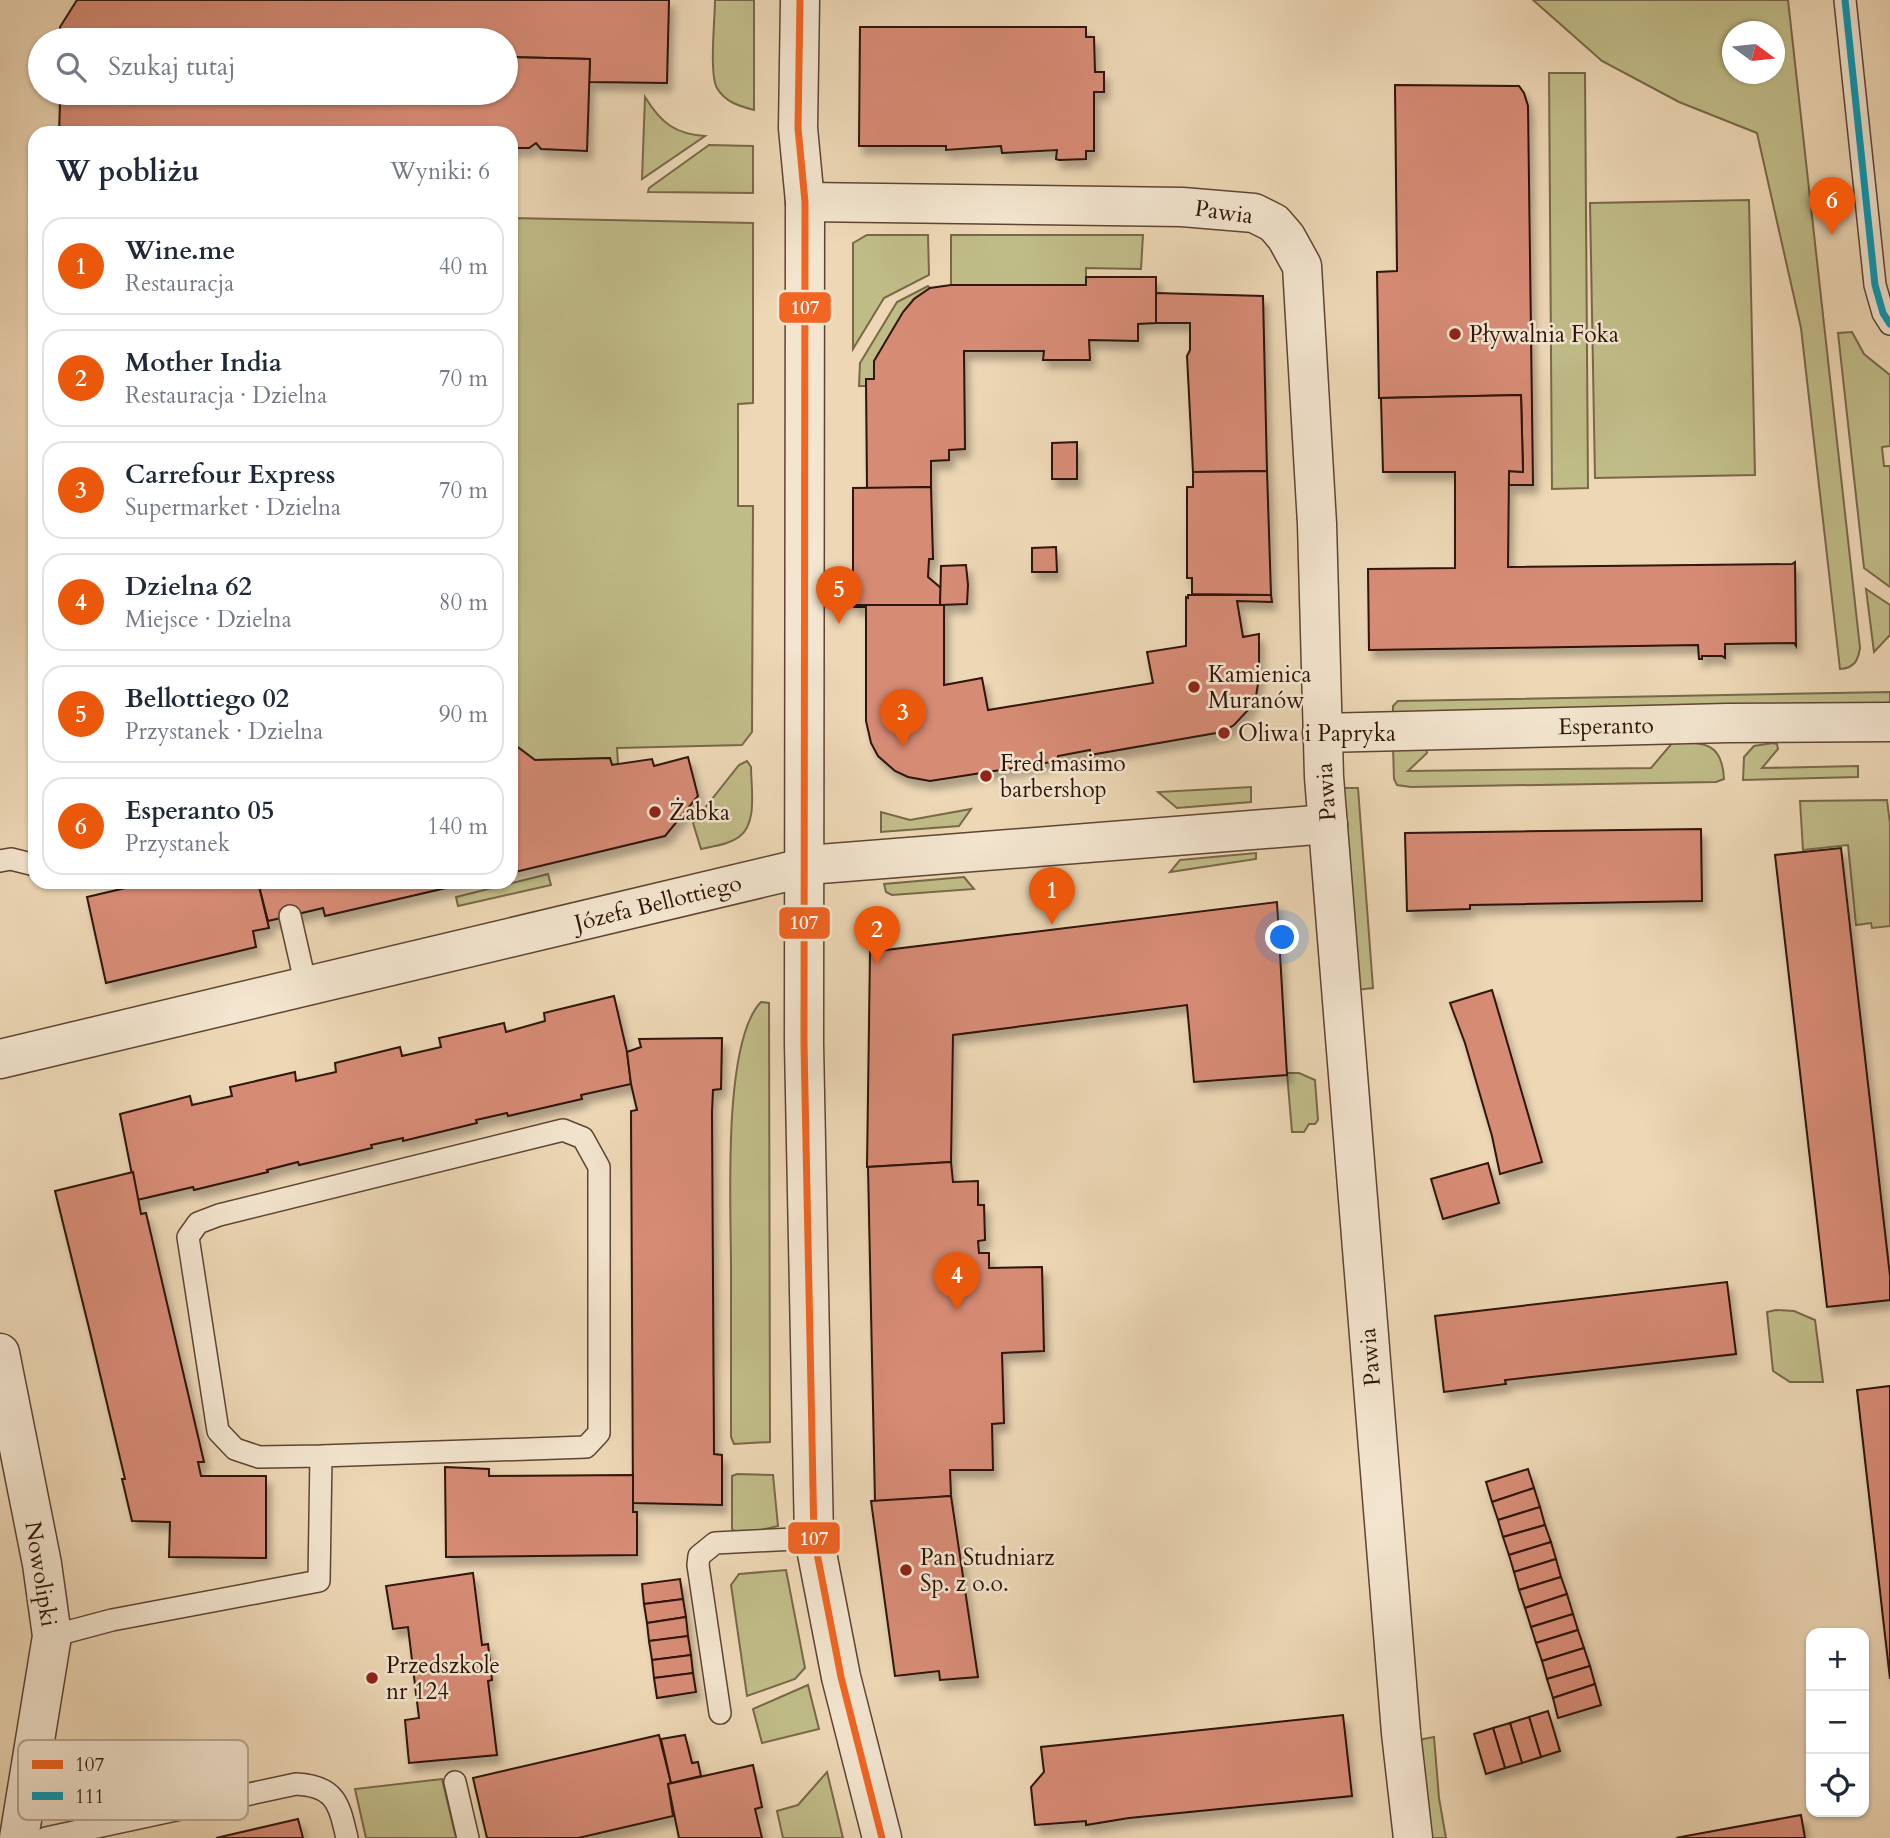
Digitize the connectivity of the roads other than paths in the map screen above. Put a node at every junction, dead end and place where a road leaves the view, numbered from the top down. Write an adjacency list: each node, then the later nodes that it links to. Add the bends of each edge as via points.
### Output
1 (800, 0): 3 (street, via 798,128)
2 (1845, 0): 4 (lane, via 1875,285)
3 (805, 202): 6 (street, Pawia, via 1182,207 1254,213 1274,223 1302,265 1317,524); 10 (street)
4 (1890, 324)
5 (1890, 722): 6 (street, Esperanto)
6 (1322, 733): 7 (street, Pawia)
7 (1328, 824): 10 (street, Józefa Bellottiego); 29 (street, Pawia)
8 (5, 860): 9 (lane)
9 (28, 864)
10 (804, 868): 12 (street, Józefa Bellottiego); 16 (street)
11 (290, 916): 12 (lane)
12 (306, 986): 13 (street, Józefa Bellottiego)
13 (0, 1059)
14 (0, 1353): 17 (street, Nowolipki)
15 (321, 1456): 15 (lane, via 259,1457 235,1449 218,1431 188,1237 198,1223 563,1130 583,1138 599,1167 599,1433 586,1447); 17 (lane, via 319,1581 112,1619)
16 (814, 1538): 18 (lane, via 715,1543 699,1556); 28 (street, via 841,1677)
17 (52, 1636): 19 (street, Nowolipki)
18 (720, 1713)
19 (35, 1740)
20 (455, 1782): 27 (lane)
21 (248, 1794): 26 (lane, via 296,1784 323,1789 339,1806)
22 (22, 1820): 24 (street, Nowolipki)
23 (129, 1820): 25 (lane)
24 (19, 1838)
25 (46, 1838)
26 (347, 1838)
27 (468, 1838)
28 (882, 1838)
29 (1413, 1838)

